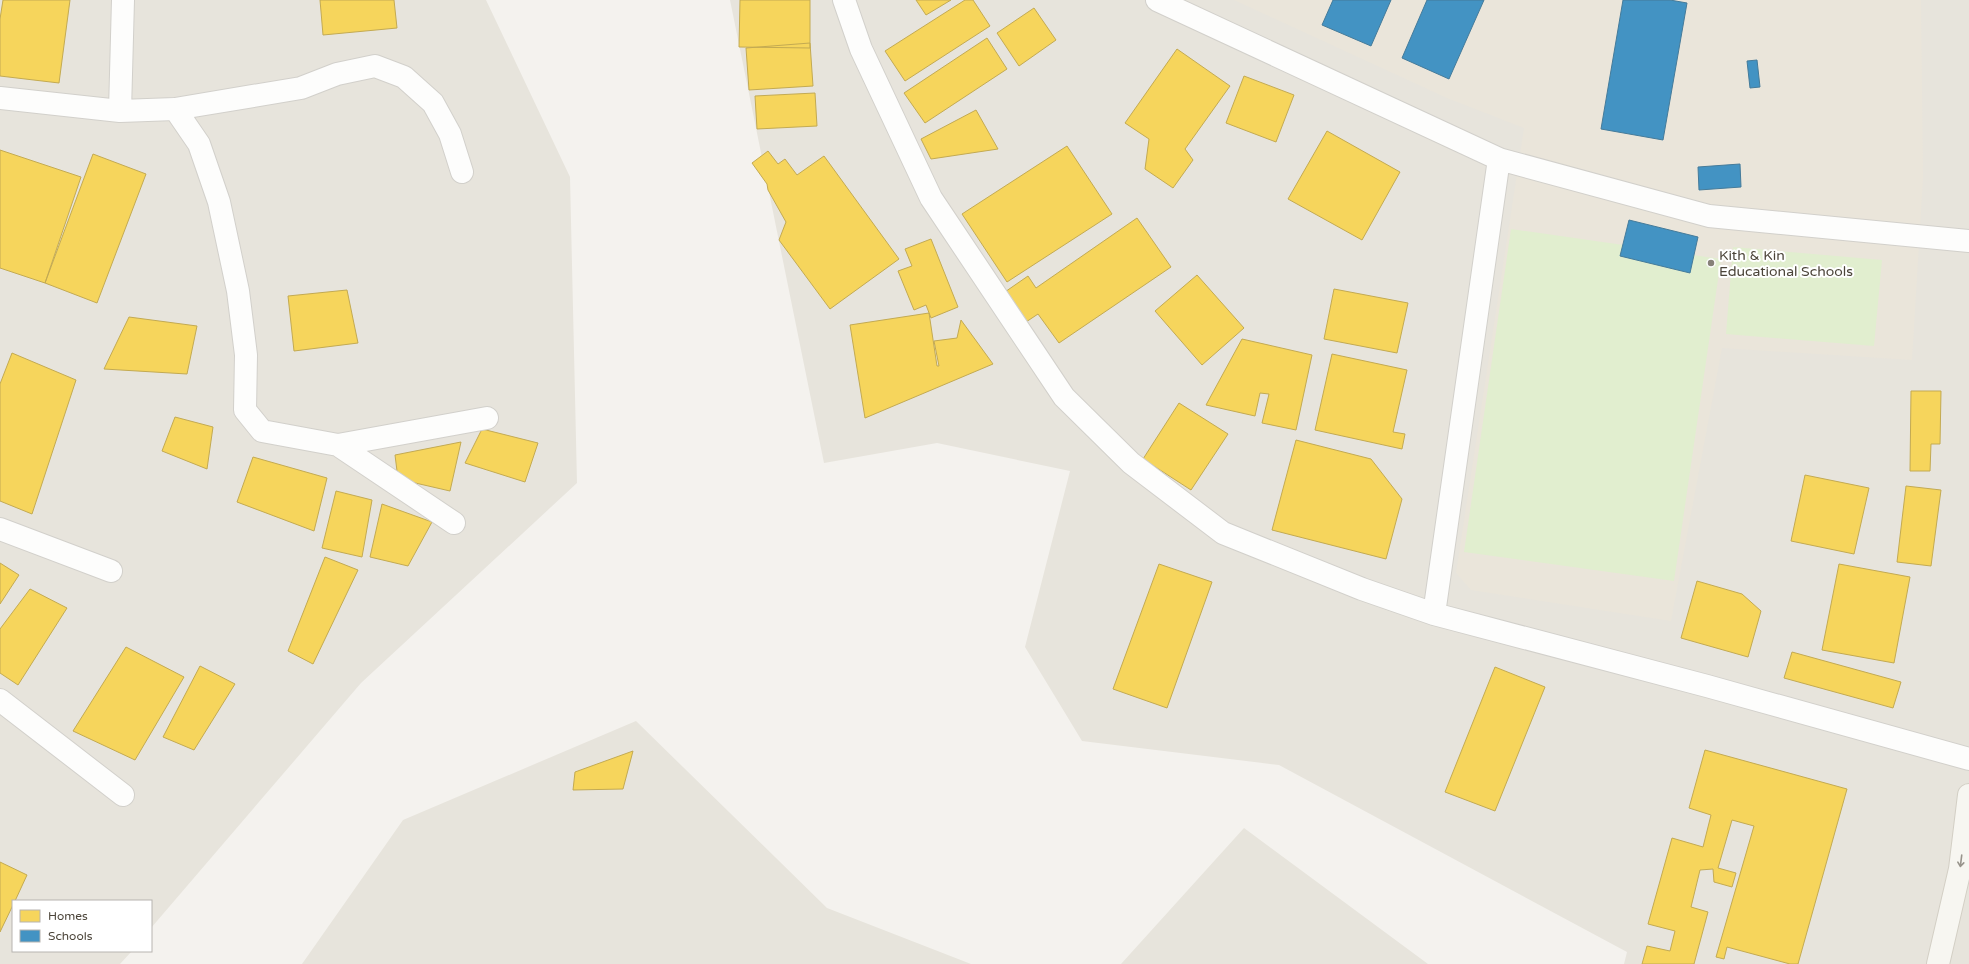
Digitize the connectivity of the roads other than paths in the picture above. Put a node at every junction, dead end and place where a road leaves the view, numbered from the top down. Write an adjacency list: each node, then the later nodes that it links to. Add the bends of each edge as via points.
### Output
1 (123, 0): 6 (street)
2 (844, 0): 15 (street, via 861,49 931,198 1064,397 1131,463 1223,533 1362,589)
3 (1157, 0): 7 (street)
4 (0, 98): 6 (street)
5 (175, 109): 6 (street); 8 (street, via 301,88 337,74 375,66 404,77 433,103 450,134); 11 (street, via 199,144 219,202 238,291 246,355 245,410 262,431)
6 (120, 111)
7 (1499, 159): 9 (street, via 1709,216); 15 (street)
8 (462, 172)
9 (1969, 241)
10 (486, 418): 11 (street)
11 (338, 445): 12 (street)
12 (454, 523)
13 (0, 528): 14 (street)
14 (111, 571)
15 (1434, 614): 17 (street)
16 (0, 700): 19 (street)
17 (1969, 759)
18 (1969, 794): 20 (main road, one-way to 20, via 1960,869)
19 (123, 795)
20 (1938, 964)

